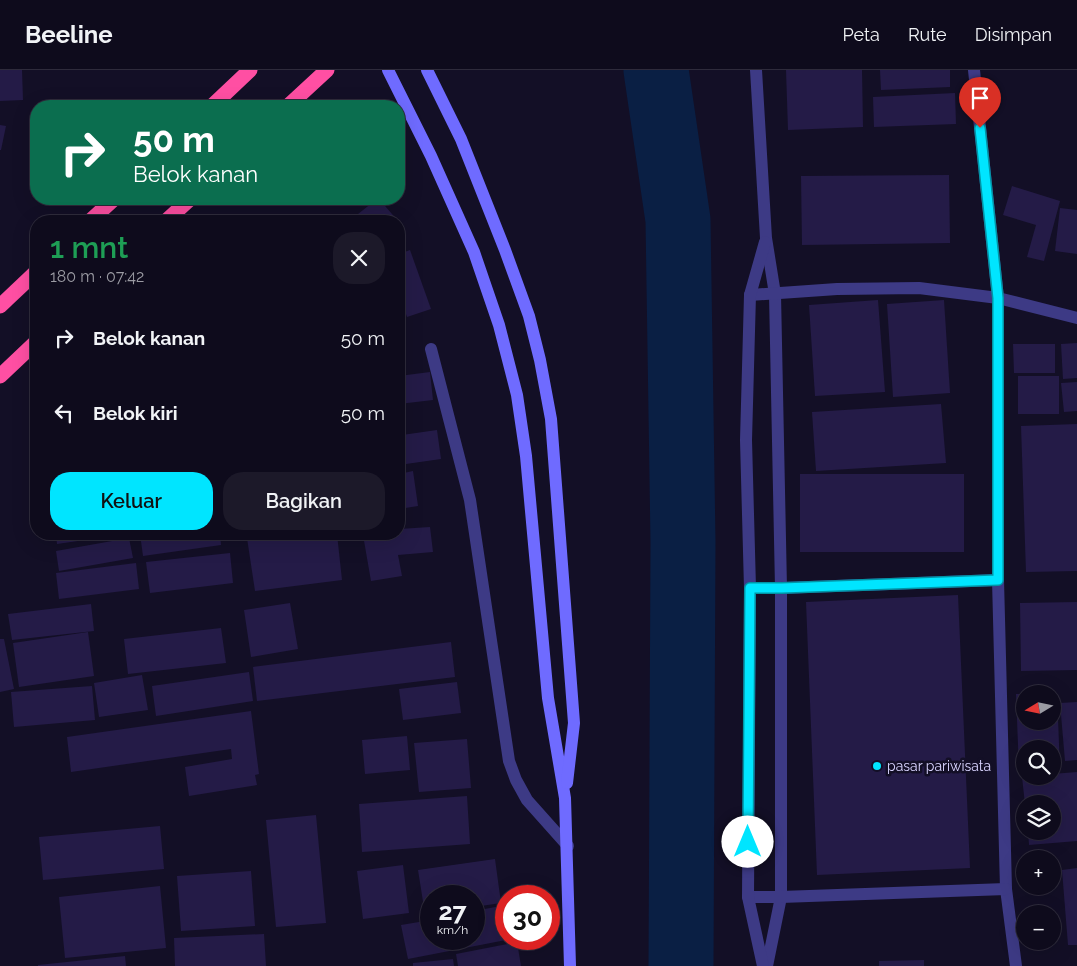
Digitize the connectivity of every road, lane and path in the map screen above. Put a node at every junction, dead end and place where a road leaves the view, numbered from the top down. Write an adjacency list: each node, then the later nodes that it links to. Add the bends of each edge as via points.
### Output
1 (250, 70): 7 (highway)
2 (327, 70): 8 (highway)
3 (388, 70): 9 (street)
4 (427, 70): 28 (street, via 461,139 505,250 529,316 540,360 551,419 574,724)
5 (756, 70): 15 (street)
6 (974, 70): 19 (street)
7 (218, 100)
8 (294, 100)
9 (403, 100)
10 (405, 104): 28 (street, via 474,252 500,325 517,395 526,456 548,698)
11 (107, 205): 13 (highway)
12 (183, 205): 14 (highway)
13 (97, 215)
14 (173, 215)
15 (766, 238): 17 (street); 18 (street)
16 (30, 278): 20 (highway)
17 (775, 294): 18 (street); 19 (street, via 919,288); 27 (street)
18 (750, 295): 26 (street, via 746,440)
19 (998, 298): 21 (street); 25 (street)
20 (0, 306)
21 (1077, 318)
22 (30, 348): 24 (highway)
23 (431, 349): 29 (street, via 470,500 509,761 528,800)
24 (0, 376)
25 (998, 580): 27 (street); 30 (street)
26 (750, 588): 27 (street); 31 (street)
27 (782, 588): 32 (street)
28 (565, 798): 29 (street)
29 (568, 846): 33 (street)
30 (1006, 889): 32 (street); 35 (street)
31 (748, 897): 32 (street); 34 (street)
32 (781, 897): 34 (street)
33 (570, 966)
34 (765, 966)
35 (1016, 966)

